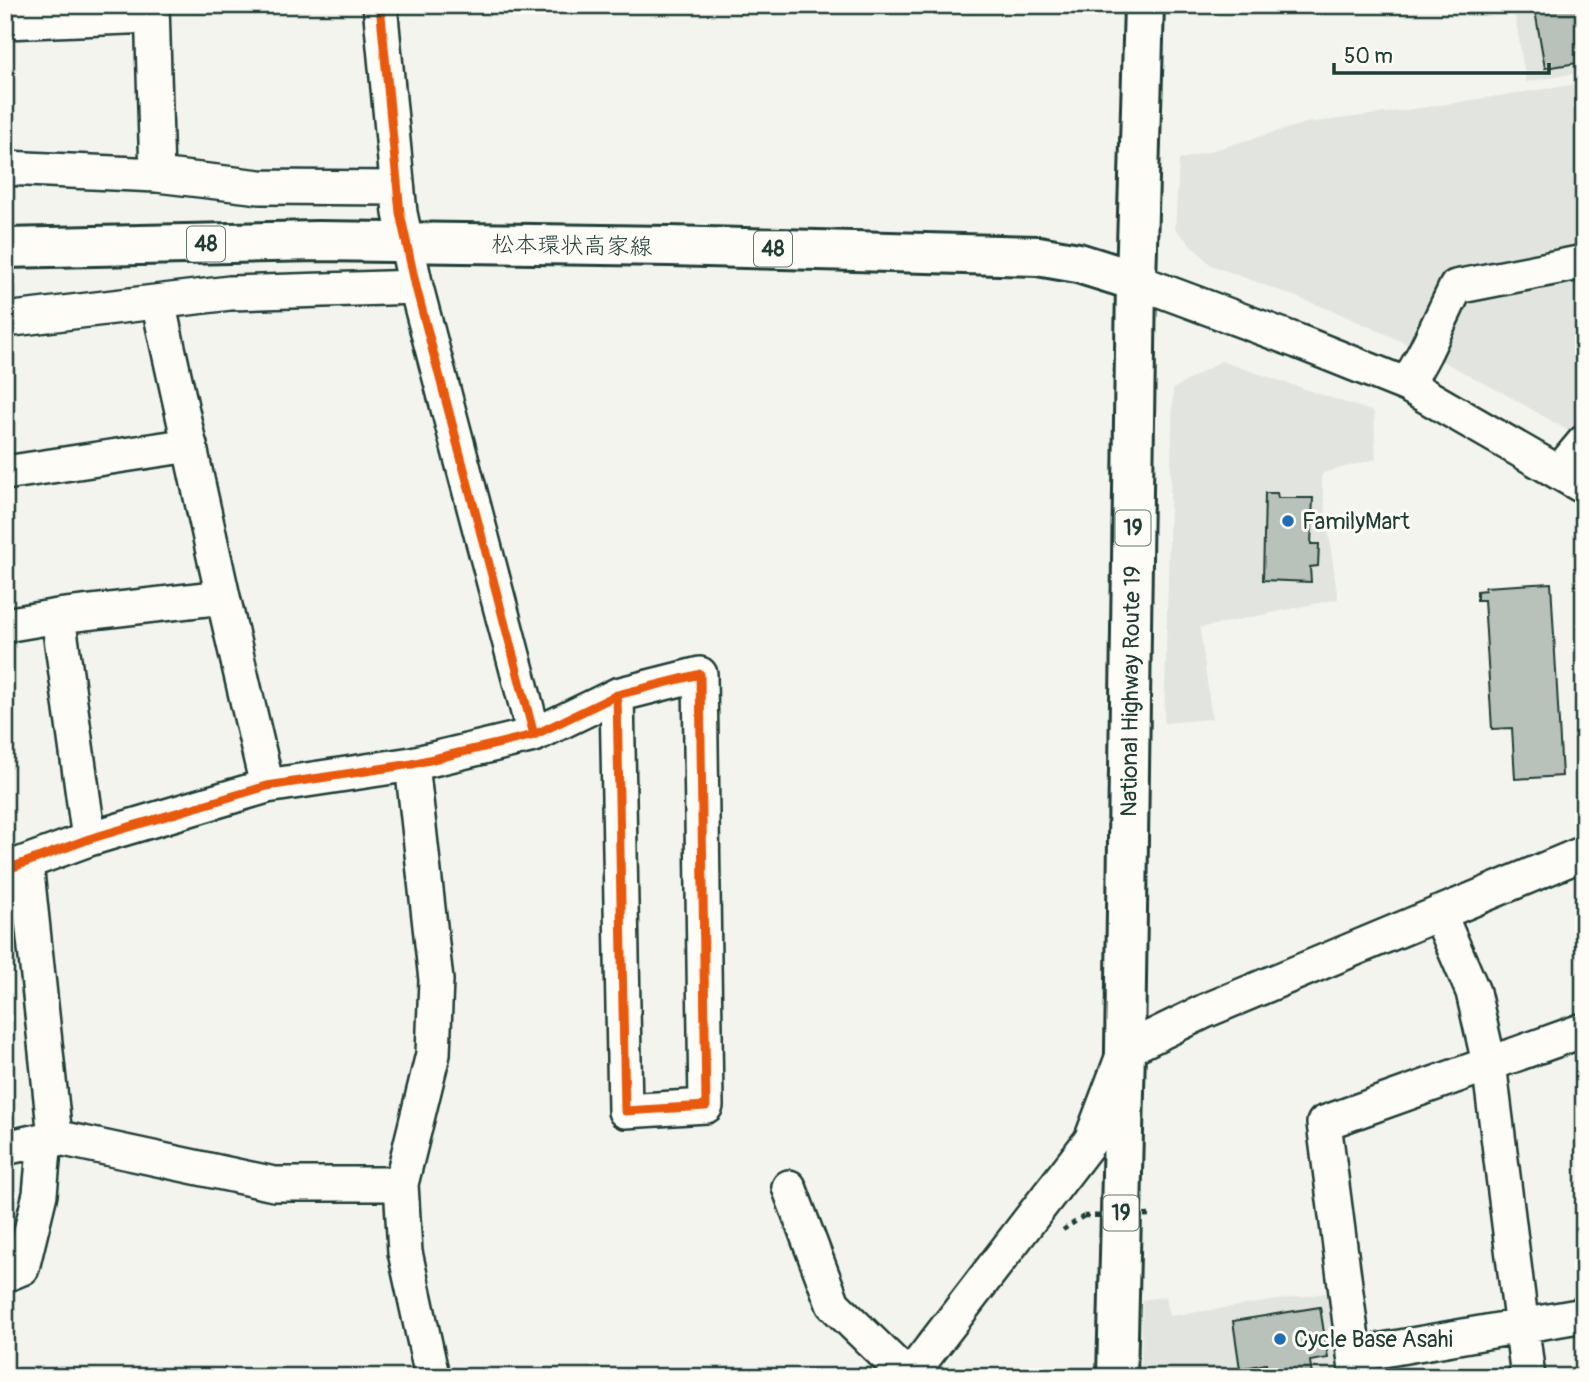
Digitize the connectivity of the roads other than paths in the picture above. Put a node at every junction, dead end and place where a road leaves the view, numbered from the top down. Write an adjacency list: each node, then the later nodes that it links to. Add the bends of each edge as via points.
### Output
1 (380, 5): 7 (street)
2 (1144, 5): 11 (main road, National Highway Route 19 / 19)
3 (152, 10): 4 (street); 6 (street)
4 (5, 22)
5 (5, 168): 6 (street)
6 (157, 175): 7 (street, via 260,187)
7 (397, 188): 8 (street)
8 (406, 242): 9 (main road, 松本環状高家線 / 48); 11 (main road, 松本環状高家線 / 48, via 1038,256); 12 (street)
9 (5, 248)
10 (1584, 262): 15 (street, via 1456,287)
11 (1136, 281): 15 (street); 32 (main road, National Highway Route 19 / 19)
12 (416, 287): 13 (street, via 230,293); 24 (street)
13 (158, 302): 14 (street); 17 (street)
14 (5, 320)
15 (1407, 385): 19 (street)
16 (1584, 442): 19 (street)
17 (190, 445): 18 (street); 20 (street)
18 (5, 473)
19 (1572, 479)
20 (223, 597): 21 (street); 26 (street)
21 (58, 616): 22 (street); 27 (street)
22 (5, 625)
23 (617, 695): 23 (street, via 700,674 706,1106 625,1111); 24 (street)
24 (534, 735): 25 (street)
25 (412, 764): 26 (street); 36 (street, via 436,980 433,1054)
26 (268, 786): 27 (street)
27 (89, 839): 29 (street)
28 (1584, 853): 30 (street)
29 (15, 866): 34 (street)
30 (1440, 912): 32 (street, via 1205,1010); 33 (street, via 1473,992)
31 (1584, 1030): 33 (street)
32 (1125, 1050): 43 (street, via 1091,1140); 44 (main road, National Highway Route 19 / 19)
33 (1489, 1063): 40 (street); 41 (street, via 1324,1124)
34 (50, 1138): 35 (street); 36 (street, via 274,1184); 38 (street, via 22,1268)
35 (5, 1148)
36 (401, 1184): 42 (street, via 405,1252)
37 (789, 1187): 43 (street, via 833,1304)
38 (5, 1275)
39 (1584, 1315): 40 (street)
40 (1522, 1325): 41 (street); 45 (street)
41 (1355, 1366)
42 (433, 1377)
43 (908, 1377)
44 (1117, 1377)
45 (1528, 1377)

